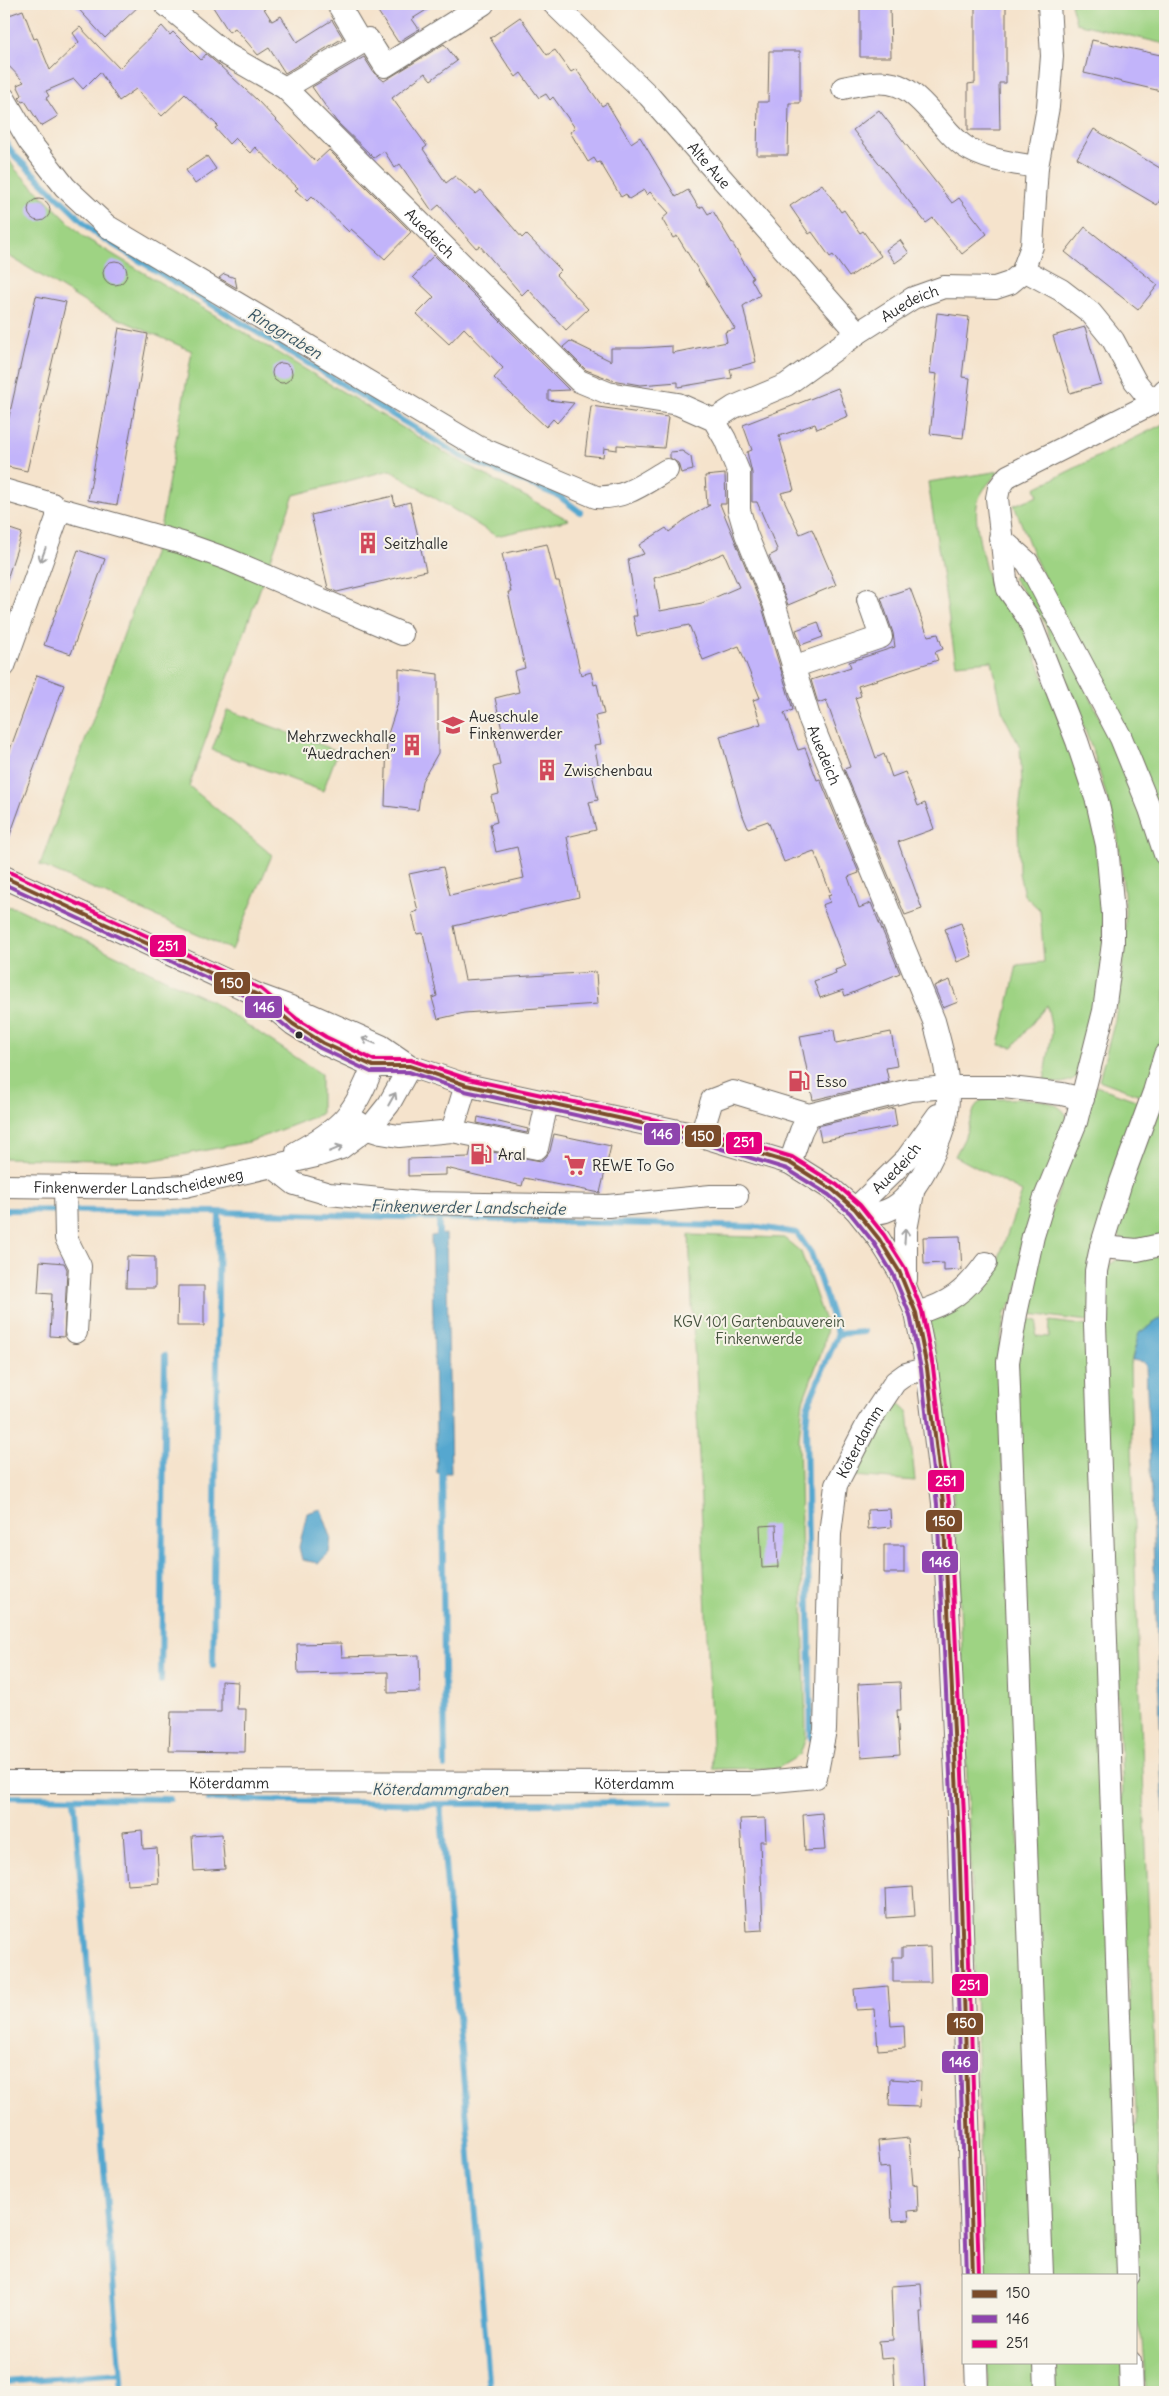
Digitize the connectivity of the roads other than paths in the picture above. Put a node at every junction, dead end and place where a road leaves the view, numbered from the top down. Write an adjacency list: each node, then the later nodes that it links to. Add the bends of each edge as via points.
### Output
1 (165, 4): 7 (street, Auedeich, via 226,54)
2 (338, 4): 6 (street)
3 (483, 4): 6 (street, via 385,66 368,39)
4 (554, 4): 12 (street, Alte Aue, via 649,96)
5 (1049, 4): 10 (street, via 1052,56 1048,107)
6 (361, 43): 7 (street)
7 (285, 88): 14 (street, Auedeich, via 579,381 608,393 678,404)
8 (843, 88): 10 (street, via 883,82 905,88 964,146 993,158)
9 (4, 98): 15 (street, via 29,140 65,187 107,226 478,447 596,497 612,498 626,494)
10 (1037, 167): 11 (street, via 1032,246)
11 (1024, 270): 12 (street, Auedeich, via 1010,282 995,288 959,286 929,291); 13 (street, via 1061,290 1091,313 1113,340 1135,382)
12 (858, 333): 14 (street, Auedeich, via 786,385)
13 (1159, 396): 18 (street, via 1004,480 998,492)
14 (714, 420): 22 (street, Auedeich, via 739,473 741,518 774,603)
15 (668, 470)
16 (4, 490): 17 (street)
17 (57, 508): 20 (street, via 228,558); 21 (street, one-way to 21, via 57,518)
18 (1000, 538): 23 (street, via 1027,562 1121,738); 31 (street, via 1008,589 1030,619 1077,741 1097,801 1107,845 1113,914 1110,974)
19 (868, 600): 22 (street, via 881,637)
20 (402, 634)
21 (4, 666)
22 (794, 667): 30 (street, Auedeich, via 808,717 934,1021)
23 (1165, 854)
24 (4, 877): 25 (street)
25 (258, 995): 27 (street, via 293,1024); 28 (street, one-way to 25, via 381,1046)
26 (1165, 1055): 46 (street)
27 (373, 1066): 28 (street); 34 (street, Finkenwerder Landscheideweg)
28 (410, 1066): 29 (street); 35 (street, Finkenwerder Landscheideweg, one-way to 28, via 390,1104)
29 (466, 1085): 32 (street); 36 (street)
30 (948, 1087): 31 (street, via 1004,1087); 33 (street, via 910,1090); 40 (street, Auedeich, via 944,1128 929,1162); 44 (street, Auedeich, via 940,1113 921,1142)
31 (1083, 1099): 54 (street, via 1033,1236 1008,1362)
32 (547, 1103): 36 (street, via 537,1148); 37 (street)
33 (809, 1115): 37 (street, via 733,1092 712,1100); 38 (street)
34 (349, 1116): 35 (street); 39 (street, Finkenwerder Landscheideweg, via 318,1141)
35 (368, 1129): 36 (street, via 399,1136); 39 (street, Finkenwerder Landscheideweg, one-way to 35, via 341,1148)
36 (452, 1131)
37 (701, 1136): 38 (street)
38 (790, 1163): 44 (street, via 833,1190)
39 (272, 1166): 42 (street, via 295,1184 329,1194 421,1204 608,1206); 43 (street, Finkenwerder Landscheideweg, via 185,1186 152,1188)
40 (914, 1185): 44 (street, Auedeich, via 905,1199 887,1210 867,1213); 48 (street, Auedeich, one-way to 40, via 906,1230)
41 (4, 1186): 43 (street, Finkenwerder Landscheideweg)
42 (737, 1196)
43 (65, 1203): 50 (street, via 69,1246 80,1266)
44 (855, 1209): 48 (street, via 886,1250)
45 (1165, 1244): 46 (street, via 1137,1250)
46 (1101, 1247): 55 (street, via 1096,1271 1095,1324)
47 (986, 1263): 49 (street, via 973,1282 953,1298 937,1308)
48 (906, 1285): 49 (street)
49 (916, 1313): 51 (street)
50 (76, 1332)
51 (927, 1368): 52 (street, Köterdamm, via 906,1374 895,1382 868,1424 836,1485 830,1534 825,1730 816,1777 753,1784); 53 (street, via 943,1503)
52 (4, 1782)
53 (973, 2274)
54 (1042, 2274)
55 (1128, 2274)
56 (976, 2364): 59 (street)
57 (1045, 2364): 60 (street)
58 (1130, 2364): 61 (street)
59 (977, 2392)
60 (1046, 2392)
61 (1131, 2392)

